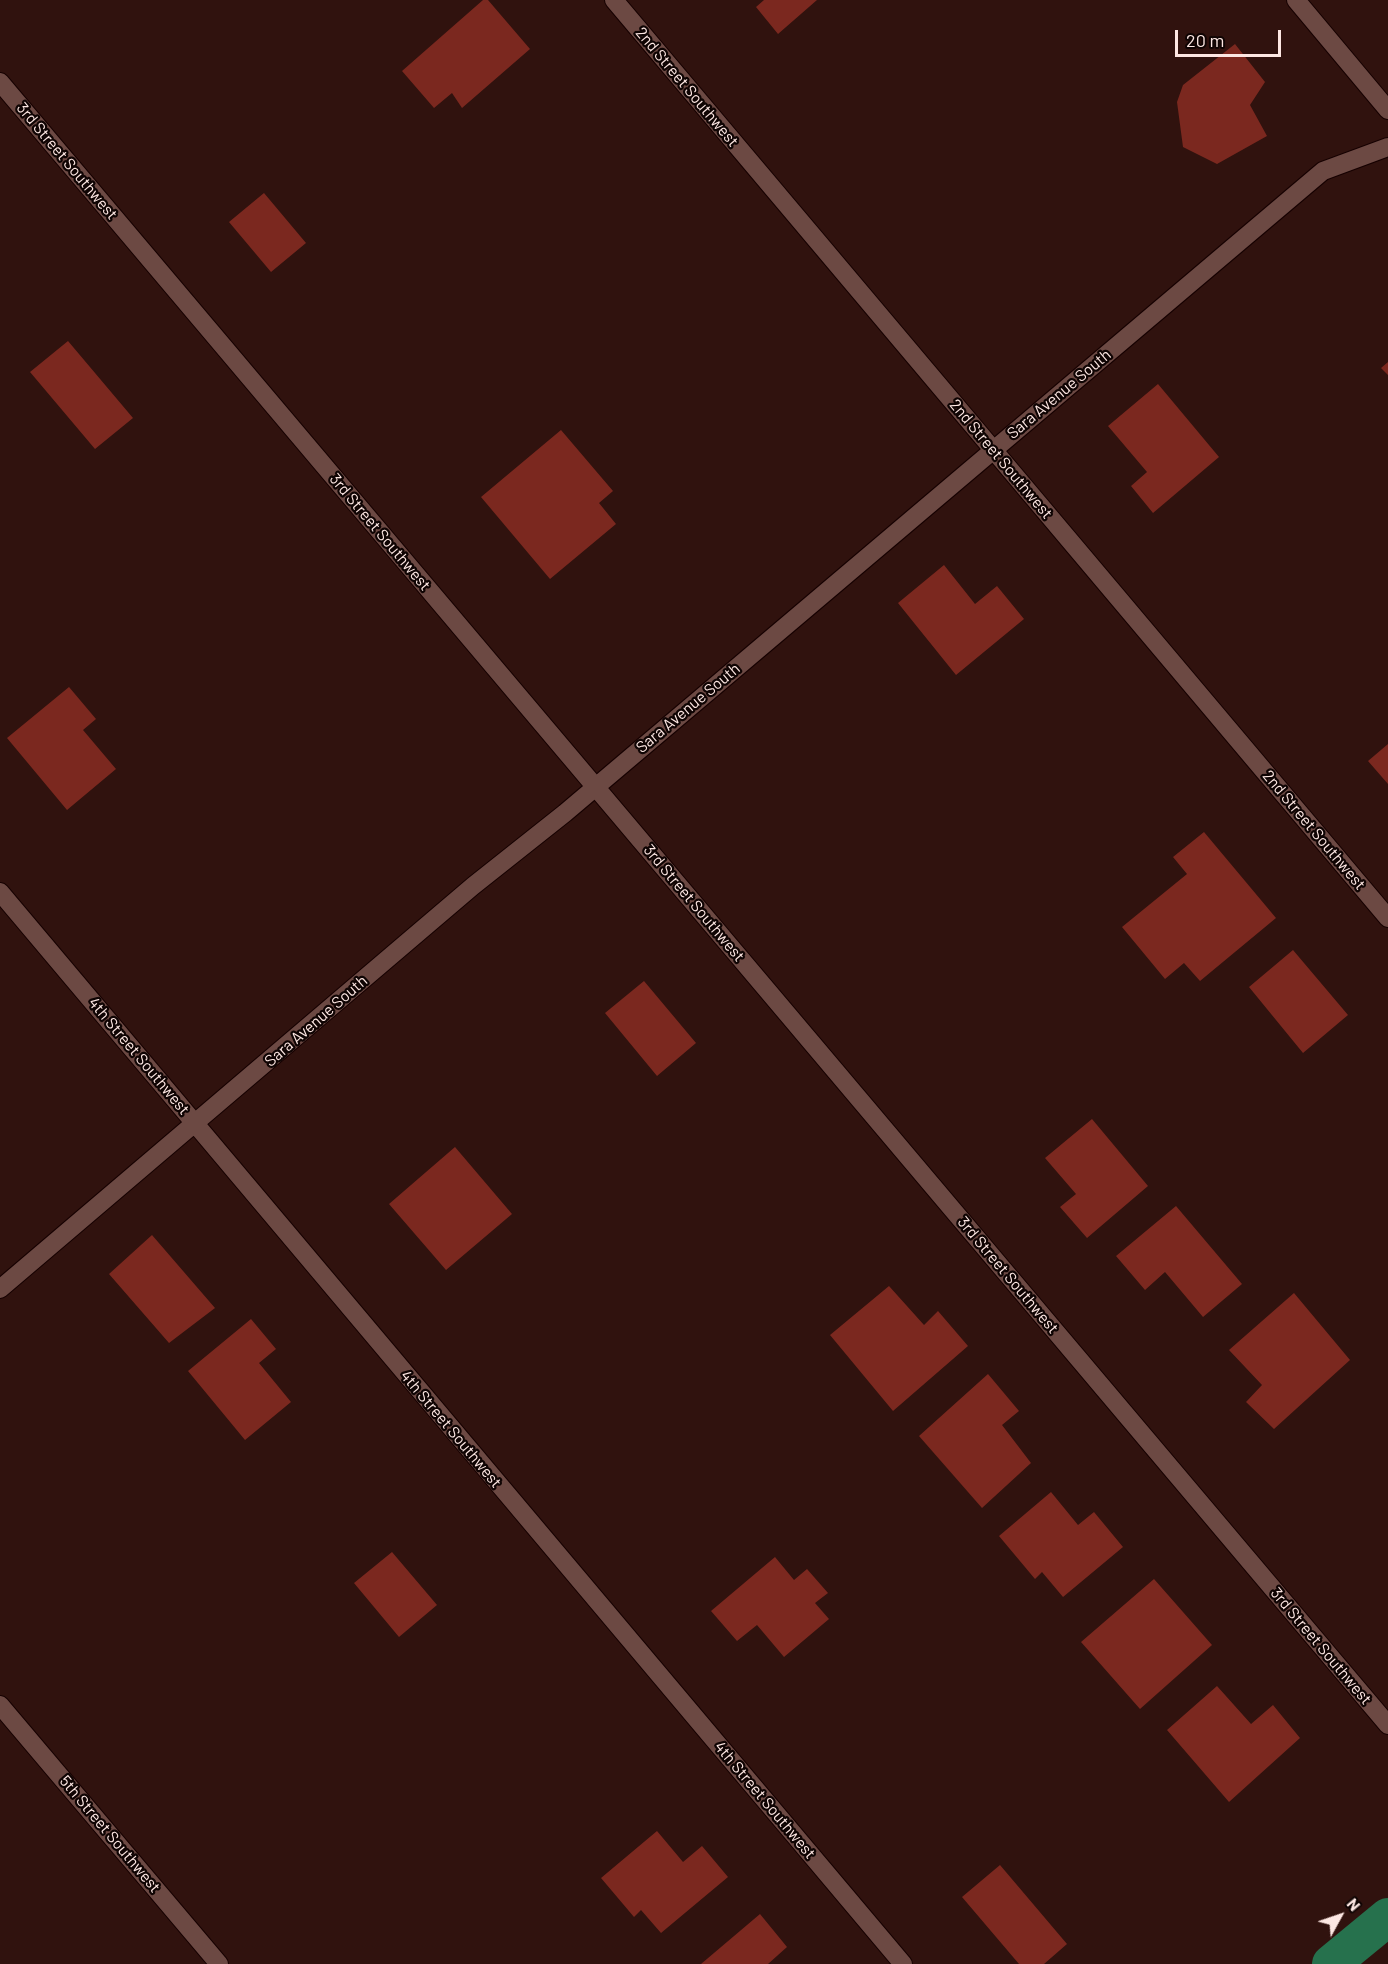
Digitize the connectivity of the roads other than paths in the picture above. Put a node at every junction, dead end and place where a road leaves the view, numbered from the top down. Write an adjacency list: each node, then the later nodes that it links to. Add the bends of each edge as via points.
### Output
1 (614, 0): 6 (street, 2nd Street Southwest)
2 (1296, 0): 4 (street)
3 (0, 82): 7 (street, 3rd Street Southwest)
4 (1388, 110)
5 (1388, 147): 6 (street, Sara Avenue South, via 1323,171)
6 (993, 449): 7 (street, Sara Avenue South); 9 (street, 2nd Street Southwest)
7 (596, 787): 10 (street, Sara Avenue South, via 473,886); 13 (street, 3rd Street Southwest)
8 (0, 892): 10 (street, 4th Street Southwest)
9 (1388, 918)
10 (196, 1124): 11 (street, Sara Avenue South); 15 (street, 4th Street Southwest)
11 (0, 1289)
12 (0, 1705): 14 (street, 5th Street Southwest)
13 (1388, 1725)
14 (219, 1964)
15 (903, 1964)

